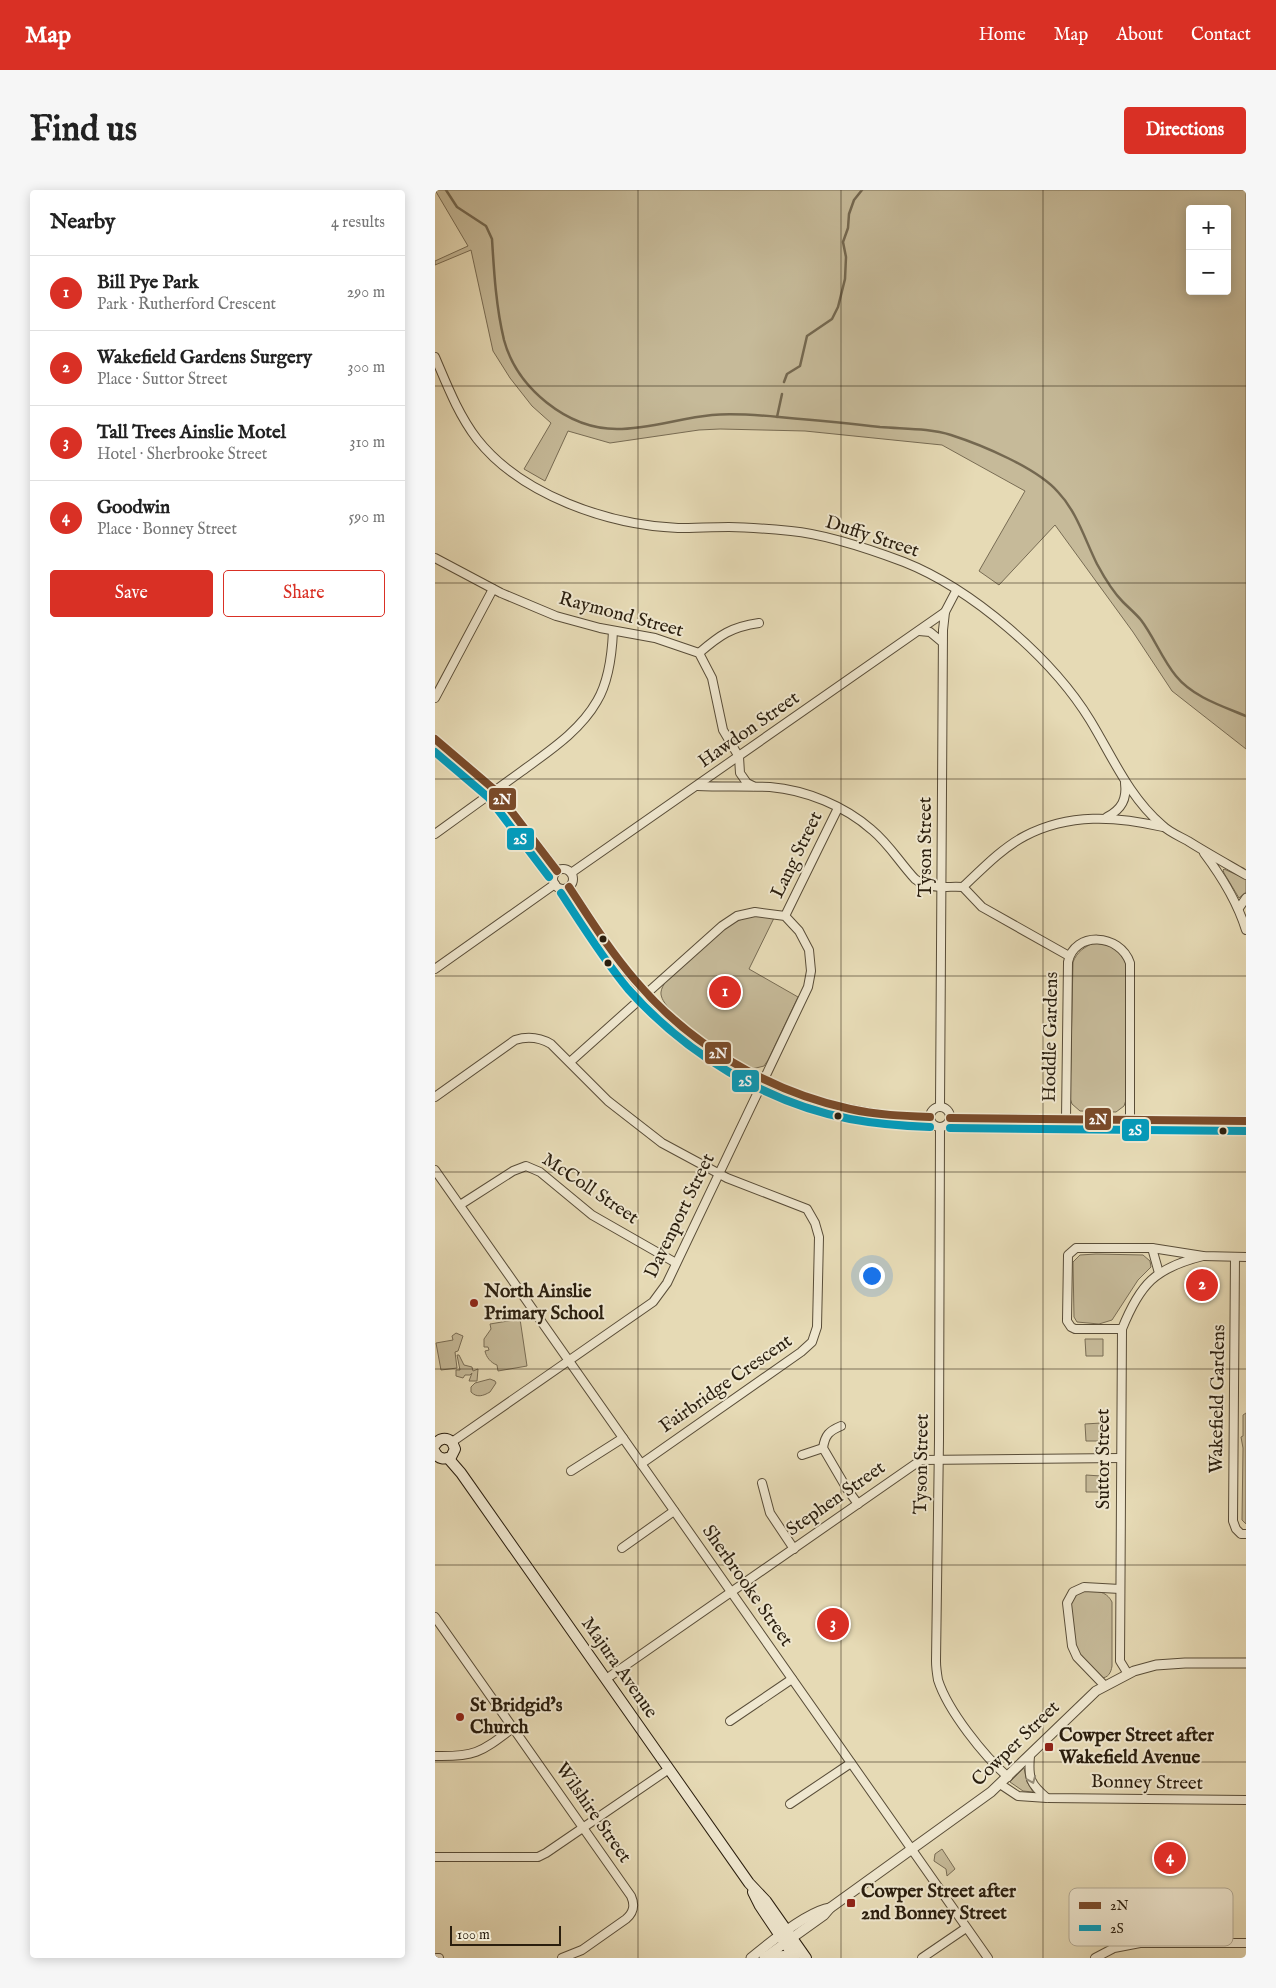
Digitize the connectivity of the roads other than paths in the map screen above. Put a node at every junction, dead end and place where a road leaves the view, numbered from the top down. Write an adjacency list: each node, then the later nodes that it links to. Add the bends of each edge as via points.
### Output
1 (435, 357): 4 (street, Duffy Street, via 454,401 478,441 531,485 563,501 595,514 645,525 794,531 853,545 905,563)
2 (435, 558): 3 (street, Raymond Street)
3 (493, 589): 7 (street, Raymond Street, via 556,616); 11 (street)
4 (956, 591): 5 (street, Tyson Street); 14 (street, Duffy Street, via 1009,629 1054,674 1089,718)
5 (945, 612): 8 (street, Hawdon Street); 9 (street, Tyson Street)
6 (759, 623): 10 (street, via 721,635)
7 (613, 631): 10 (street, Raymond Street, via 655,638); 17 (street, via 606,681 584,720 556,746)
8 (918, 631): 9 (street, via 931,632); 13 (street, Hawdon Street)
9 (943, 642): 27 (street, Tyson Street)
10 (699, 654): 13 (street, Raymond Street, via 712,678 723,730)
11 (435, 698)
12 (435, 739): 17 (street)
13 (739, 756): 15 (street, Hawdon Street); 16 (street, Raymond Street, via 741,775 747,784)
14 (1125, 782): 19 (street, via 1122,806); 20 (street, Duffy Street)
15 (697, 786): 16 (street); 24 (street, Hawdon Street)
16 (755, 787): 18 (street, via 799,793)
17 (495, 792): 21 (street); 23 (street)
18 (838, 808): 27 (street, via 871,828 920,883); 32 (street, Lang Street)
19 (1106, 818): 20 (street); 29 (street, via 1064,822 1024,836)
20 (1163, 827): 22 (street, Duffy Street)
21 (435, 834)
22 (1201, 849): 25 (street, Duffy Street); 31 (street, via 1225,880)
23 (557, 871): 24 (street, via 565,869); 26 (street, via 553,877)
24 (571, 874): 28 (street, via 573,881)
25 (1246, 875)
26 (555, 884): 28 (street); 35 (street)
27 (943, 886): 29 (street); 40 (street, Tyson Street)
28 (569, 887): 36 (street)
29 (963, 887): 34 (street, Hoddle Gardens, via 982,907)
30 (1246, 898): 31 (street)
31 (1239, 908): 33 (street)
32 (785, 916): 36 (street, via 755,912 737,916); 38 (street, Davenport Street, via 799,931 809,950 811,972 805,993)
33 (1246, 930)
34 (1069, 956): 43 (street, Hoddle Gardens); 44 (street, Hoddle Gardens, via 1086,942 1101,939 1116,945 1128,957 1131,972)
35 (435, 969)
36 (646, 994): 37 (street); 38 (street, via 709,1047)
37 (570, 1062): 39 (street, Fairbridge Crescent, via 543,1039 522,1038); 48 (street, Fairbridge Crescent, via 608,1101 662,1143)
38 (763, 1082): 41 (street, via 825,1103 877,1114); 48 (street, Davenport Street)
39 (435, 1097)
40 (940, 1107): 41 (street, via 934,1109); 42 (street, via 947,1110)
41 (930, 1117): 46 (street, via 932,1123)
42 (950, 1118): 43 (street); 46 (street, via 947,1124)
43 (1066, 1118): 44 (street)
44 (1129, 1120): 45 (street)
45 (1246, 1120)
46 (939, 1127): 63 (street, Tyson Street)
47 (435, 1170): 49 (street, Sherbrooke Street)
48 (719, 1174): 54 (street, Davenport Street); 65 (street, Fairbridge Crescent, via 807,1209 819,1237 817,1326 812,1342 801,1352)
49 (460, 1205): 54 (street, McColl Street, via 526,1166 540,1172 592,1215); 57 (street, Sherbrooke Street)
50 (1152, 1248): 51 (street); 55 (street); 56 (street, via 1076,1248 1068,1255 1067,1321 1071,1327)
51 (1203, 1256): 52 (street); 55 (street, Suttor Street, via 1179,1262)
52 (1235, 1257): 53 (street); 70 (street, Wakefield Gardens, via 1233,1521 1241,1534)
53 (1246, 1257)
54 (676, 1264): 57 (street, Davenport Street, via 653,1302)
55 (1159, 1273): 56 (street, Suttor Street, via 1144,1286)
56 (1122, 1329): 64 (street, Suttor Street)
57 (569, 1361): 59 (street, Sherbrooke Street); 60 (street, Davenport Street)
58 (841, 1426): 61 (street, via 830,1430)
59 (623, 1438): 65 (street, Sherbrooke Street); 66 (street)
60 (440, 1447): 79 (main road, Majura Avenue)
61 (823, 1448): 62 (street); 68 (street)
62 (802, 1455)
63 (939, 1458): 64 (street, Stephen Street); 68 (street, Stephen Street, via 921,1460); 87 (street, Tyson Street, via 938,1679 962,1723)
64 (1121, 1458): 73 (street, Suttor Street)
65 (641, 1464): 69 (street, Sherbrooke Street)
66 (571, 1472)
67 (762, 1482): 72 (street, via 770,1513)
68 (858, 1504): 72 (street, Stephen Street)
69 (674, 1511): 71 (street); 74 (street, Sherbrooke Street)
70 (1246, 1534)
71 (622, 1548)
72 (794, 1548): 74 (street, Stephen Street)
73 (1121, 1589): 77 (street, Suttor Street, via 1120,1661); 80 (street, via 1084,1587 1073,1592 1067,1603 1072,1646 1077,1657)
74 (731, 1592): 78 (street, Sherbrooke Street); 79 (street, Stephen Street)
75 (435, 1617): 82 (street, Wilshire Street)
76 (1246, 1663): 77 (street, Cowper Street, via 1157,1665)
77 (1127, 1674): 80 (street, Cowper Street)
78 (792, 1679): 81 (street); 85 (street, Sherbrooke Street)
79 (606, 1680): 86 (main road, Majura Avenue)
80 (1105, 1686): 84 (street, Cowper Street, via 1080,1705)
81 (730, 1721)
82 (513, 1728): 83 (street, via 471,1755); 92 (street, Wilshire Street)
83 (435, 1756)
84 (1030, 1756): 87 (street, Cowper Street); 89 (street, one-way to 89, via 1030,1780)
85 (851, 1763): 91 (street); 93 (street, Sherbrooke Street)
86 (669, 1769): 92 (street); 96 (main road, Majura Avenue, via 749,1883 766,1901)
87 (1008, 1777): 88 (street, Cowper Street)
88 (1001, 1784): 89 (street, Bonney Street, via 1018,1796); 93 (street, Cowper Street)
89 (1047, 1798): 90 (street, Bonney Street)
90 (1246, 1800)
91 (790, 1804)
92 (583, 1828): 94 (street, via 538,1857); 101 (street, Wilshire Street, via 634,1903 632,1914 626,1919 582,1950)
93 (912, 1849): 95 (street, Sherbrooke Street); 96 (street, Cowper Street, via 830,1908 821,1909)
94 (435, 1857)
95 (966, 1928): 106 (street); 107 (street, Sherbrooke Street)
96 (786, 1937): 100 (street, Cowper Street); 102 (street, Cowper Street); 104 (main road, Majura Avenue); 105 (main road, Majura Avenue)
97 (1233, 1943): 98 (street)
98 (1246, 1943)
99 (1124, 1946): 108 (street)
100 (764, 1957): 103 (main road)
101 (562, 1958)
102 (751, 1958)
103 (791, 1958)
104 (795, 1958)
105 (806, 1958)
106 (922, 1958)
107 (988, 1958)
108 (1095, 1958)

